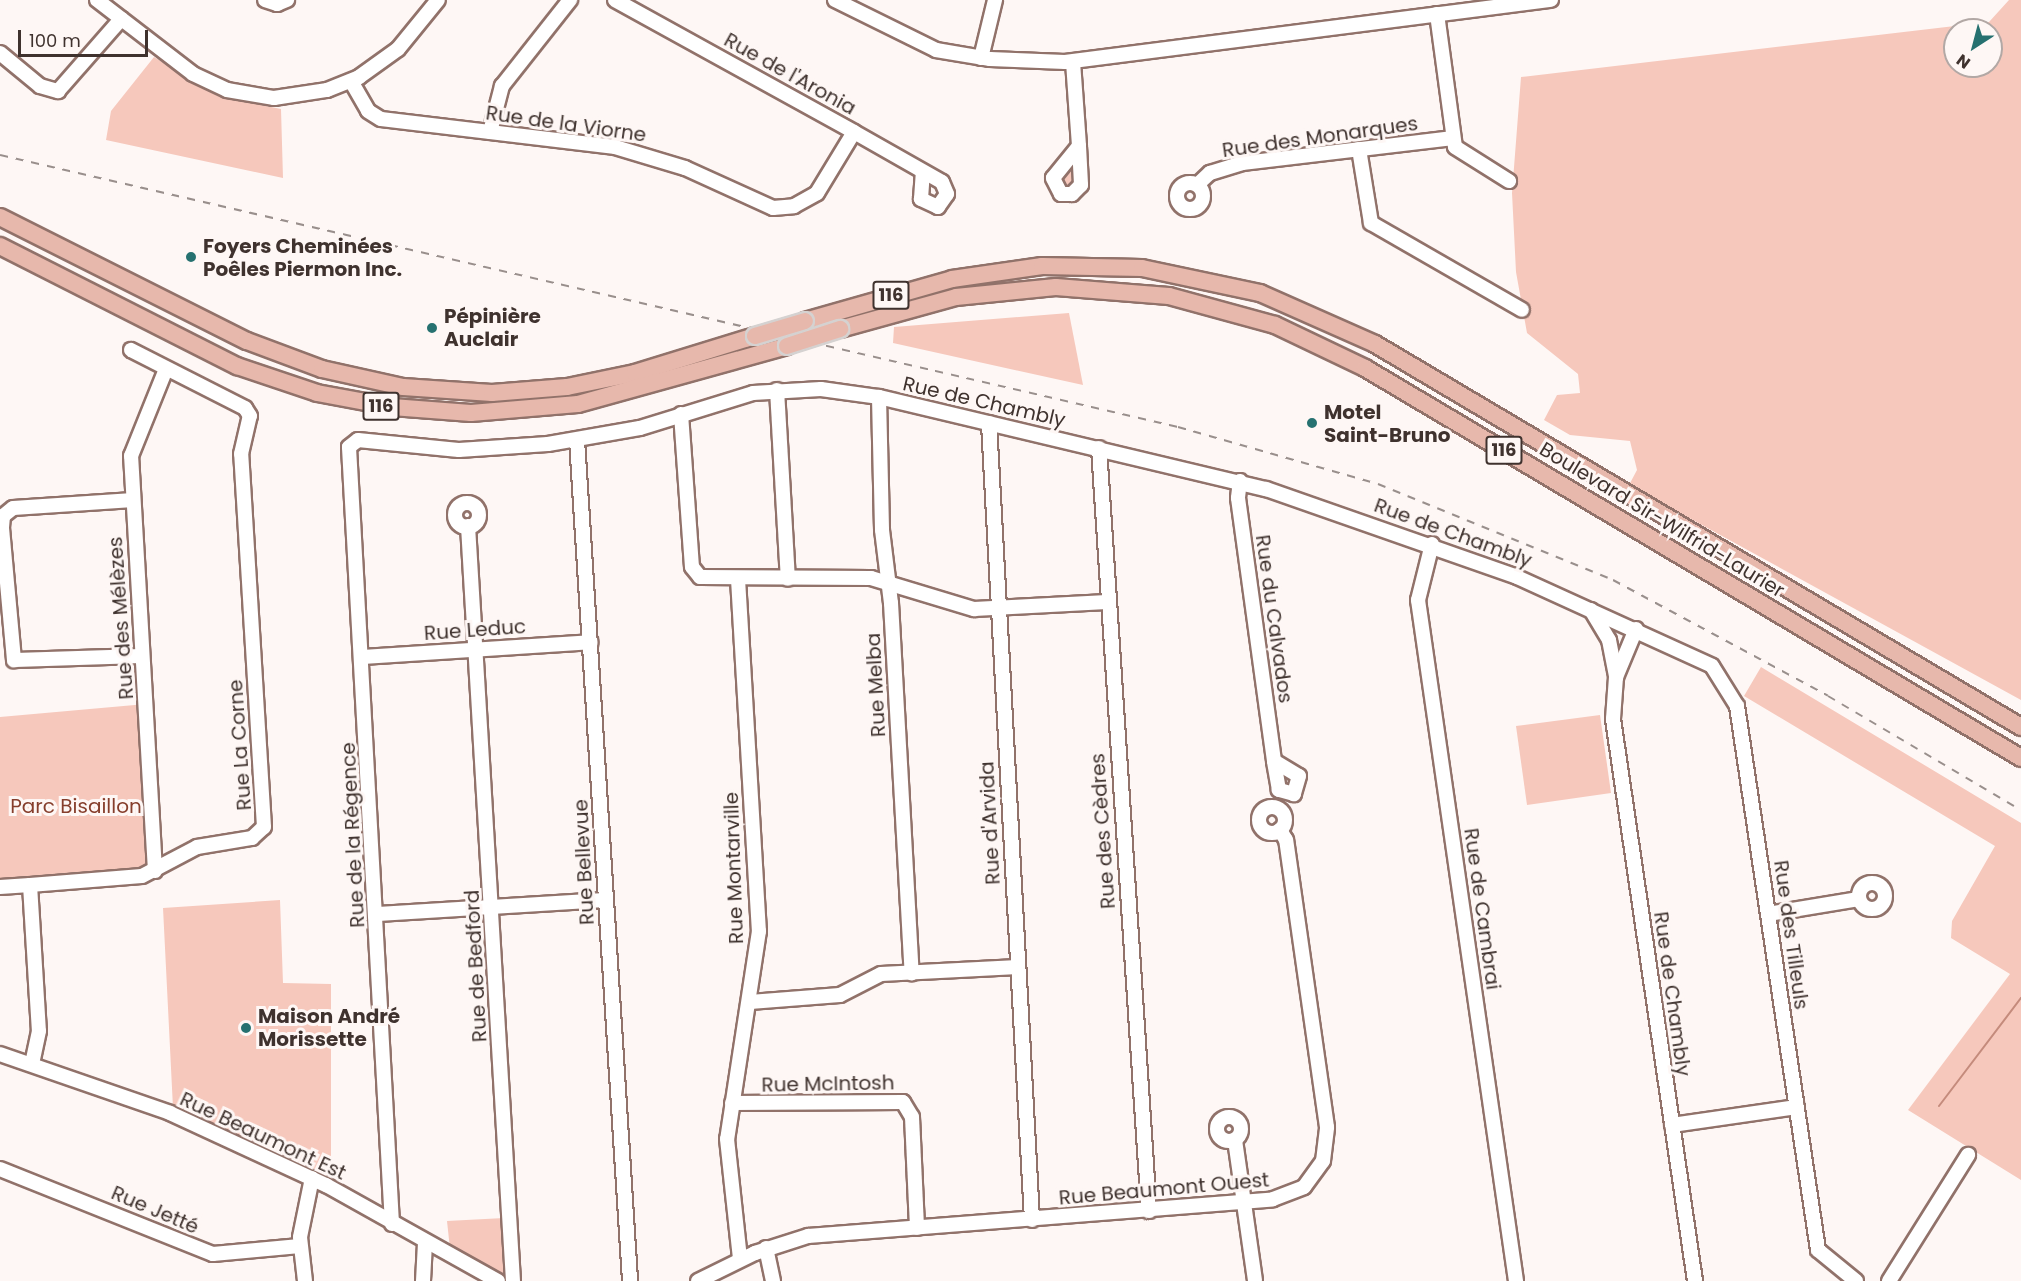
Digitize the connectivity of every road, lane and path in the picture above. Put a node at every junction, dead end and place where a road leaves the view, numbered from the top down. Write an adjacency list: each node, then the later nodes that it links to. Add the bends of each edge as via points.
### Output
1 (97, 0): 12 (street)
2 (265, 0): 3 (street, via 277,4)
3 (287, 0)
4 (438, 0): 16 (street, via 398,49)
5 (570, 0): 17 (street, via 502,86)
6 (615, 0): 10 (street, Rue de l'Aronia)
7 (835, 0): 14 (street, via 914,42)
8 (995, 0): 14 (street)
9 (1551, 0): 11 (street)
10 (640, 6): 18 (street, Rue de l'Aronia)
11 (1437, 15): 15 (street); 19 (street)
12 (121, 20): 13 (street, via 58,91 40,86); 16 (street, via 193,74 238,93 291,97)
13 (0, 53)
14 (981, 58): 15 (street)
15 (1073, 62): 20 (street)
16 (351, 81): 17 (street, Rue de la Viorne, via 378,118)
17 (490, 132): 18 (street, Rue de la Viorne, via 636,152 778,208 817,193)
18 (854, 132): 22 (street, Rue de l'Aronia)
19 (1453, 138): 21 (street, Rue des Monarques); 23 (street, via 1459,152)
20 (1079, 146)
21 (1359, 149): 24 (street, Rue des Monarques, via 1234,165); 27 (street, via 1371,223)
22 (923, 172)
23 (1509, 181)
24 (1197, 185)
25 (0, 217): 53 (main road, Boulevard Sir-Wilfrid-Laurier / 116, bridge, via 248,341 322,369 403,387 492,393 567,387 635,373 958,277 1063,265 1164,271 1273,298 1375,344)
26 (0, 246): 54 (main road, Boulevard Sir-Wilfrid-Laurier / 116, bridge, via 237,366 317,393 392,407 471,413 578,404 956,297 1056,287 1169,296 1275,325 1365,368)
27 (1522, 310)
28 (132, 350): 29 (street)
29 (166, 369): 38 (street, Rue des Mélèzes, via 132,449); 57 (street, Rue La Corne, via 249,414 241,454 264,827 252,838 197,847)
30 (777, 390): 31 (street, Rue de Chambly); 32 (street, Rue de Chambly); 42 (street)
31 (879, 397): 33 (street, Rue de Chambly); 43 (street, Rue Melba, via 875,418)
32 (681, 414): 34 (street, Rue de Chambly); 41 (street, via 693,570 705,579)
33 (988, 423): 36 (street, Rue de Chambly); 45 (street, Rue d'Arvida)
34 (577, 440): 35 (street, Rue de Chambly, via 483,449 358,440); 48 (street, Rue Bellevue)
35 (350, 445): 51 (street, Rue de la Régence)
36 (1099, 448): 37 (street, Rue de Chambly); 44 (street, Rue des Cèdres)
37 (1240, 481): 40 (street, Rue de Chambly); 55 (street, Rue du Calvados, via 1238,498)
38 (133, 500): 50 (street, Rue des Mélèzes); 50 (street, via 13,508 3,516 2,528 14,660)
39 (468, 526): 49 (street, Rue de Bedford)
40 (1432, 544): 46 (street, Rue de Chambly); 94 (street, Rue de Cambrai, via 1418,600)
41 (738, 579): 42 (street); 67 (street, Rue Montarville, via 759,931)
42 (788, 579): 43 (street)
43 (888, 582): 45 (street, via 950,606); 66 (street, Rue Melba)
44 (1107, 602): 45 (street); 78 (street, Rue des Cèdres)
45 (997, 609): 65 (street, Rue d'Arvida)
46 (1591, 609): 47 (street, Rue de Chambly); 52 (street, Rue de Chambly, via 1609,640)
47 (1636, 629): 52 (street, Rue de Chambly); 64 (street, Rue des Tilleuls, via 1702,660 1731,689)
48 (591, 642): 49 (street, Rue Leduc); 61 (street, Rue Bellevue)
49 (476, 649): 51 (street, Rue Leduc); 62 (street, Rue de Bedford)
50 (142, 656): 57 (street, Rue des Mélèzes)
51 (362, 657): 63 (street, Rue de la Régence)
52 (1616, 677): 72 (street, Rue de Chambly, via 1613,719)
53 (2021, 727)
54 (2021, 758)
55 (1274, 761)
56 (1280, 830): 77 (street, Rue Beaumont Ouest, via 1286,840 1326,1145 1318,1171 1299,1190)
57 (155, 872): 58 (street, Rue La Corne)
58 (30, 885): 59 (street, Rue La Corne); 69 (street, via 39,1031)
59 (0, 887)
60 (1859, 899): 64 (street)
61 (606, 900): 62 (street); 90 (street, Rue Bellevue)
62 (492, 907): 63 (street); 89 (street, Rue de Bedford)
63 (377, 914): 80 (street, Rue de la Régence)
64 (1768, 914): 71 (street, Rue des Tilleuls)
65 (1018, 967): 66 (street); 79 (street, Rue d'Arvida)
66 (912, 973): 67 (street, via 875,976 840,995)
67 (750, 1002): 70 (street, Rue Montarville)
68 (0, 1054): 69 (street, Rue Beaumont Est)
69 (32, 1064): 76 (street, Rue Beaumont Est, via 152,1105)
70 (732, 1103): 81 (street, Rue McIntosh, via 903,1102 912,1114); 85 (street, Rue Montarville, via 727,1153)
71 (1797, 1107): 72 (street); 96 (street, Rue des Tilleuls, via 1819,1253)
72 (1672, 1125): 95 (street, Rue de Chambly)
73 (1235, 1140): 77 (street)
74 (1968, 1155): 97 (street)
75 (0, 1169): 83 (street, Rue Jetté, via 213,1254)
76 (312, 1178): 80 (street, Rue Beaumont Est); 83 (street)
77 (1244, 1202): 78 (street, Rue Beaumont Ouest); 93 (street)
78 (1149, 1210): 79 (street, Rue Beaumont Ouest)
79 (1032, 1220): 81 (street, Rue Beaumont Ouest)
80 (392, 1224): 82 (street, Rue Beaumont Est)
81 (917, 1228): 84 (street, Rue Beaumont Ouest, via 815,1235)
82 (425, 1242): 87 (street); 88 (street, Rue Beaumont Est)
83 (300, 1246): 86 (street)
84 (766, 1248): 85 (street); 92 (street)
85 (740, 1259): 91 (street)
86 (305, 1281)
87 (423, 1281)
88 (498, 1281)
89 (513, 1281)
90 (630, 1281)
91 (698, 1281)
92 (773, 1281)
93 (1255, 1281)
94 (1516, 1281)
95 (1695, 1281)
96 (1856, 1281)
97 (1889, 1281)

